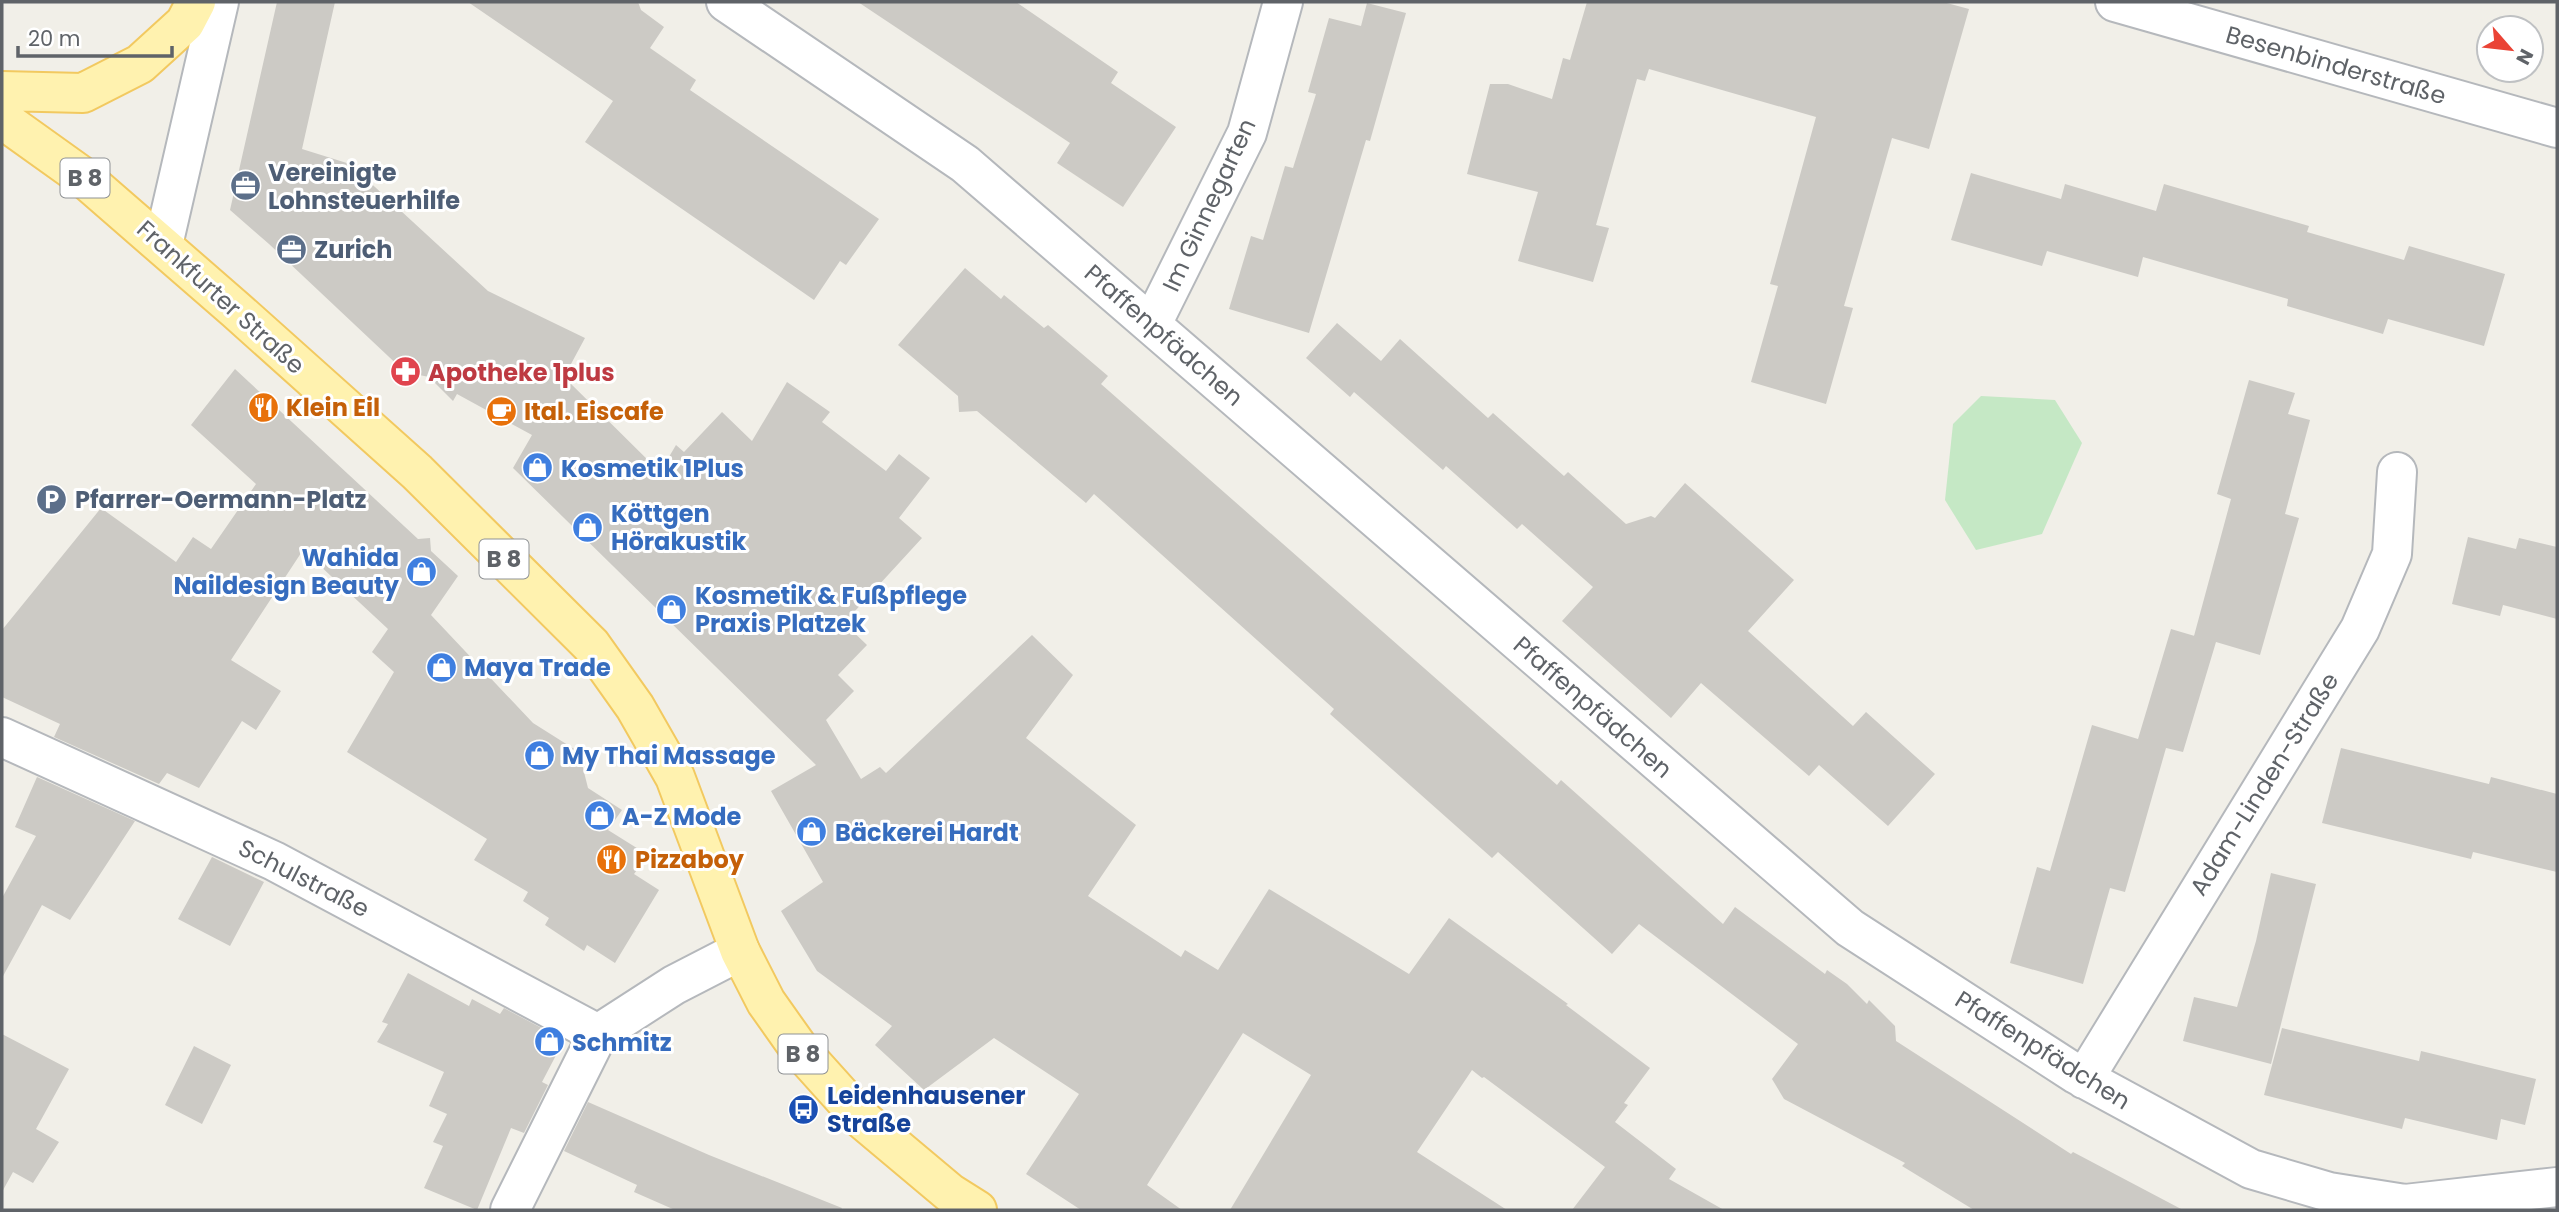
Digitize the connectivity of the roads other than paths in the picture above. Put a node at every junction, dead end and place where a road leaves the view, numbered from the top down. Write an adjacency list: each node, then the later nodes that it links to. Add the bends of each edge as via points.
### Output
1 (196, 2): 6 (main road, via 185,23 140,64 83,93)
2 (219, 2): 9 (street)
3 (726, 2): 10 (street, Pfaffenpfädchen, via 965,164)
4 (1283, 2): 10 (street, Im Ginnegarten, via 1247,133)
5 (2115, 2): 8 (street, Besenbinderstraße)
6 (2, 91)
7 (2, 119): 9 (main road, Frankfurter Straße / B 8, via 83,177)
8 (2557, 128)
9 (163, 245): 13 (main road, Frankfurter Straße / B 8, via 417,472 591,645 635,707 675,777)
10 (1152, 324): 15 (street, Pfaffenpfädchen, via 1850,928)
11 (2397, 472): 15 (street, Adam-Linden-Straße, via 2392,555 2360,629)
12 (2, 737): 14 (street, Schulstraße, via 274,861)
13 (740, 951): 14 (street, via 674,985); 18 (main road, Frankfurter Straße / B 8, via 766,1002 800,1050 863,1120)
14 (598, 1034): 17 (street)
15 (2084, 1079): 16 (street, Pfaffenpfädchen, via 2251,1169 2329,1192 2405,1204)
16 (2557, 1187)
17 (510, 1210)
18 (977, 1210)

